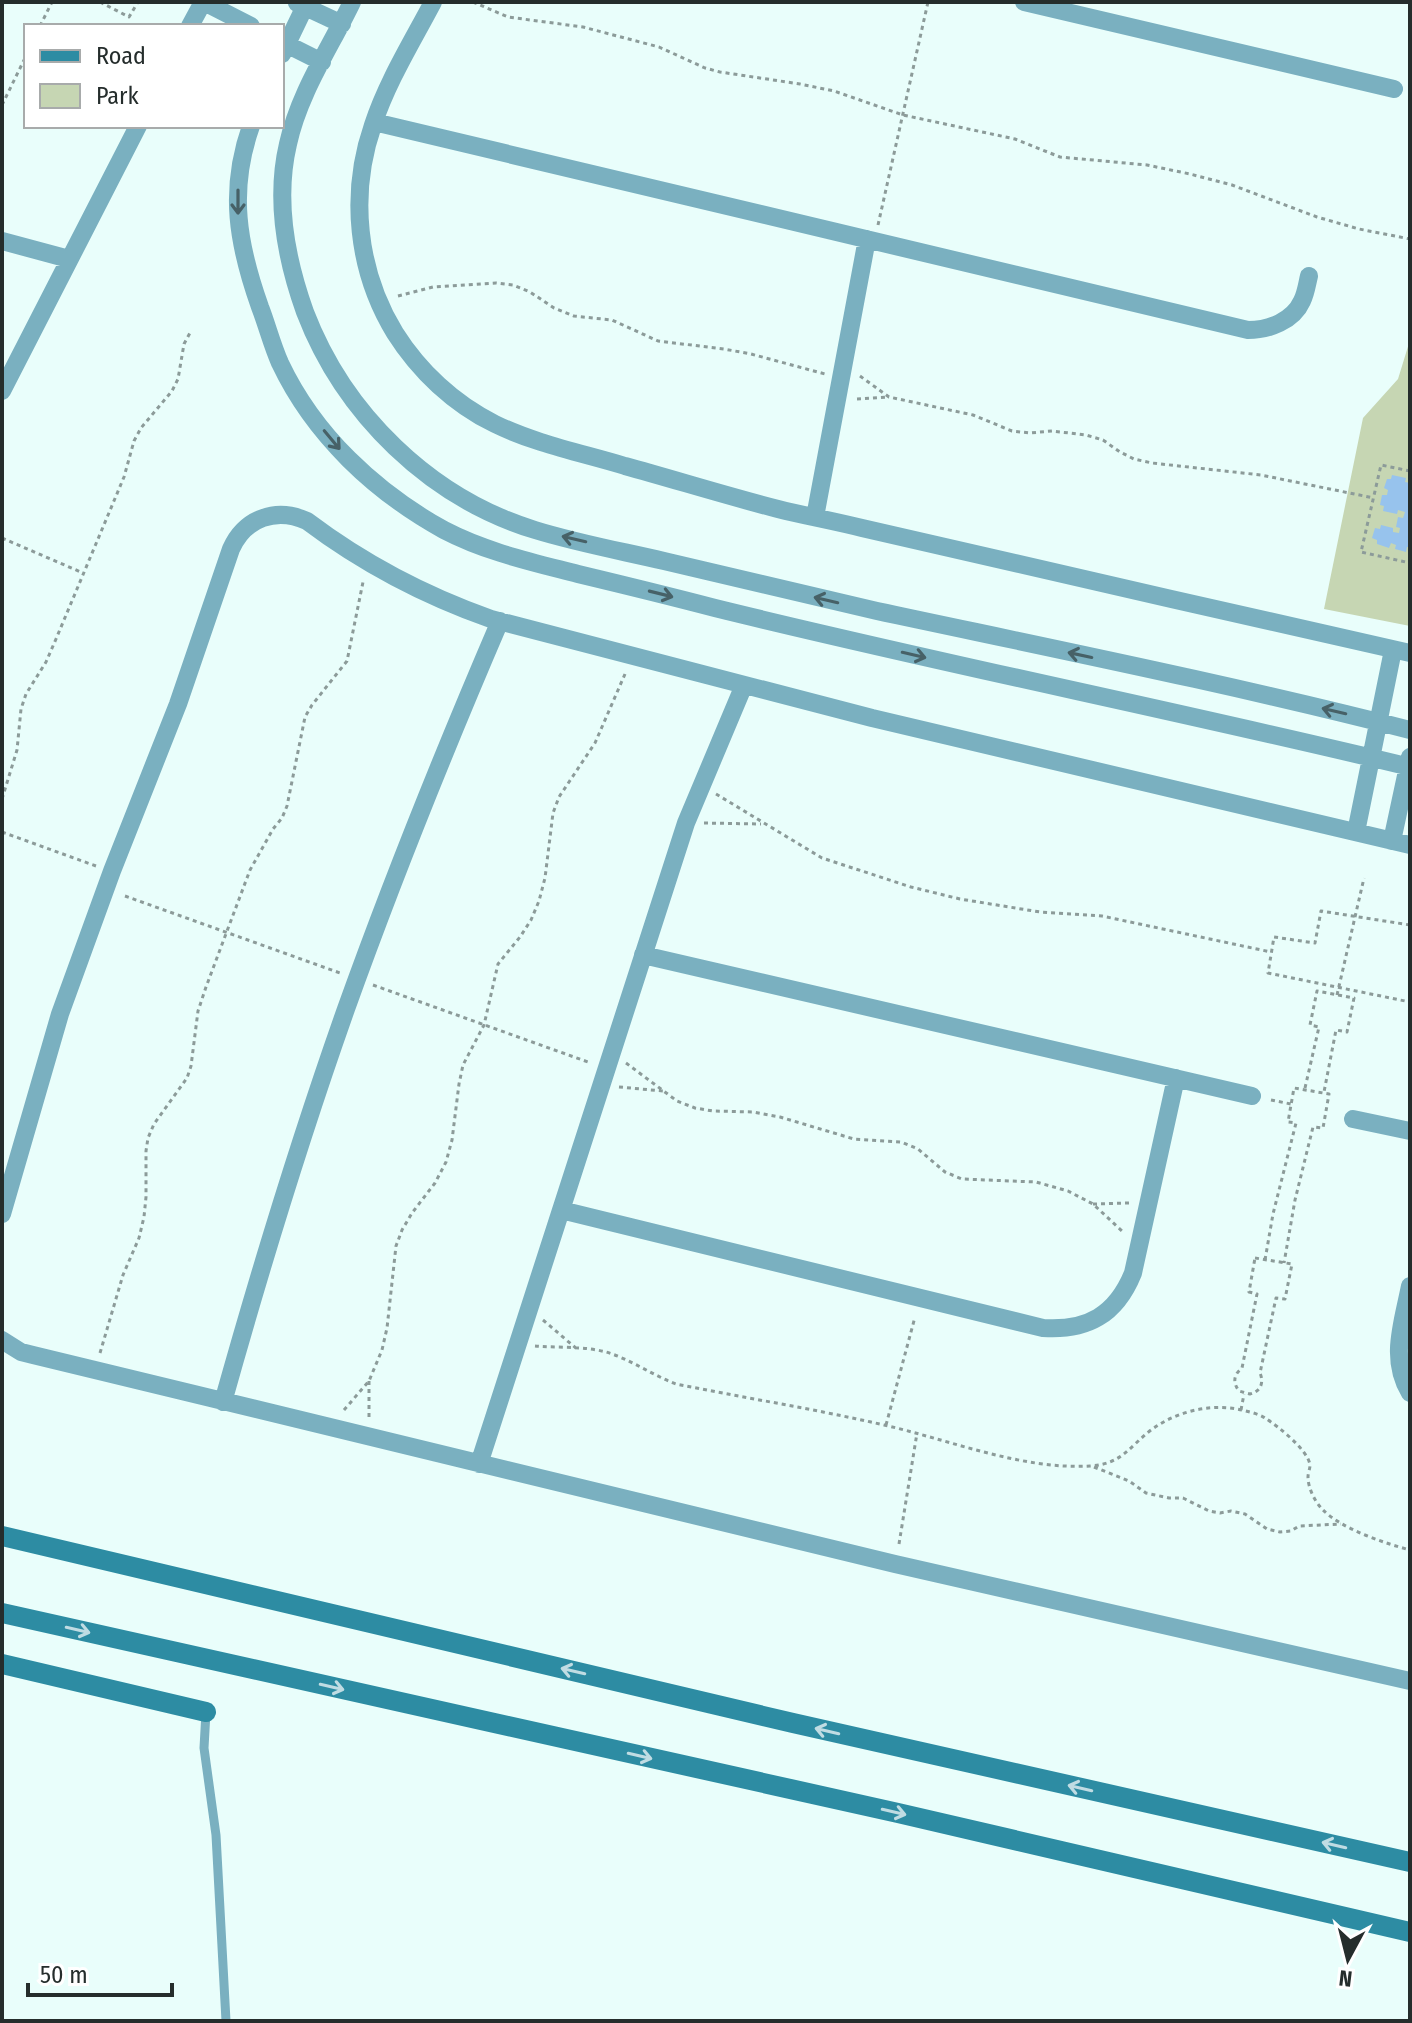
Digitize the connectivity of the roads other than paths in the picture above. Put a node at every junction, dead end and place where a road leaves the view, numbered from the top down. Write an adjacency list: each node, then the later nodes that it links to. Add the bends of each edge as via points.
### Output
1 (203, 2): 6 (street); 7 (street)
2 (352, 2): 8 (street)
3 (433, 2): 13 (street)
4 (1024, 2): 12 (street)
5 (303, 3): 8 (street); 9 (street)
6 (191, 24)
7 (247, 24)
8 (342, 24): 11 (street)
9 (284, 45)
10 (284, 47): 11 (street)
11 (322, 62): 25 (street, one-way to 11, via 536,530 449,489 399,451 356,403 323,352 300,297 286,238 282,178 298,108)
12 (1394, 89)
13 (374, 122): 16 (street); 21 (street, via 362,168 359,215 366,262 396,333 448,394 493,423 542,442)
14 (137, 128): 18 (street)
15 (250, 128): 27 (street, one-way to 27, via 240,165 241,244 280,362 339,449 421,517 479,546 544,565 824,635)
16 (871, 240): 19 (street, via 1248,330 1288,318 1302,301); 21 (street)
17 (2, 241): 18 (street)
18 (69, 259): 20 (street)
19 (1309, 276)
20 (2, 391)
21 (815, 517): 23 (street)
22 (500, 621): 24 (street); 37 (street, via 431,596 367,563 297,517 268,515 242,531 60,1014); 41 (street, via 347,1007 281,1203)
23 (1402, 652): 25 (street)
24 (744, 685): 29 (street); 31 (street, via 686,823)
25 (1379, 722): 26 (street); 27 (street)
26 (1410, 730)
27 (1371, 757): 28 (street); 29 (street)
28 (1409, 763): 30 (street)
29 (1356, 832): 30 (street)
30 (1401, 843)
31 (643, 955): 32 (street); 36 (street)
32 (1176, 1078): 33 (street); 36 (street, via 1128,1287 1097,1319 1072,1328 1043,1328)
33 (1252, 1096)
34 (1353, 1119): 35 (street)
35 (1410, 1131)
36 (561, 1210): 42 (street)
37 (2, 1214)
38 (1410, 1286): 40 (street, via 1398,1359)
39 (2, 1340): 41 (street, via 21,1352)
40 (1410, 1393)
41 (223, 1402): 42 (street)
42 (479, 1464): 46 (street)
43 (2, 1536): 48 (main road, one-way to 43)
44 (2, 1613): 49 (main road, one-way to 49)
45 (2, 1664): 47 (main road)
46 (1410, 1681)
47 (206, 1712): 50 (lane, via 204,1748 217,1848)
48 (1410, 1862)
49 (1410, 1932)
50 (226, 2021)

